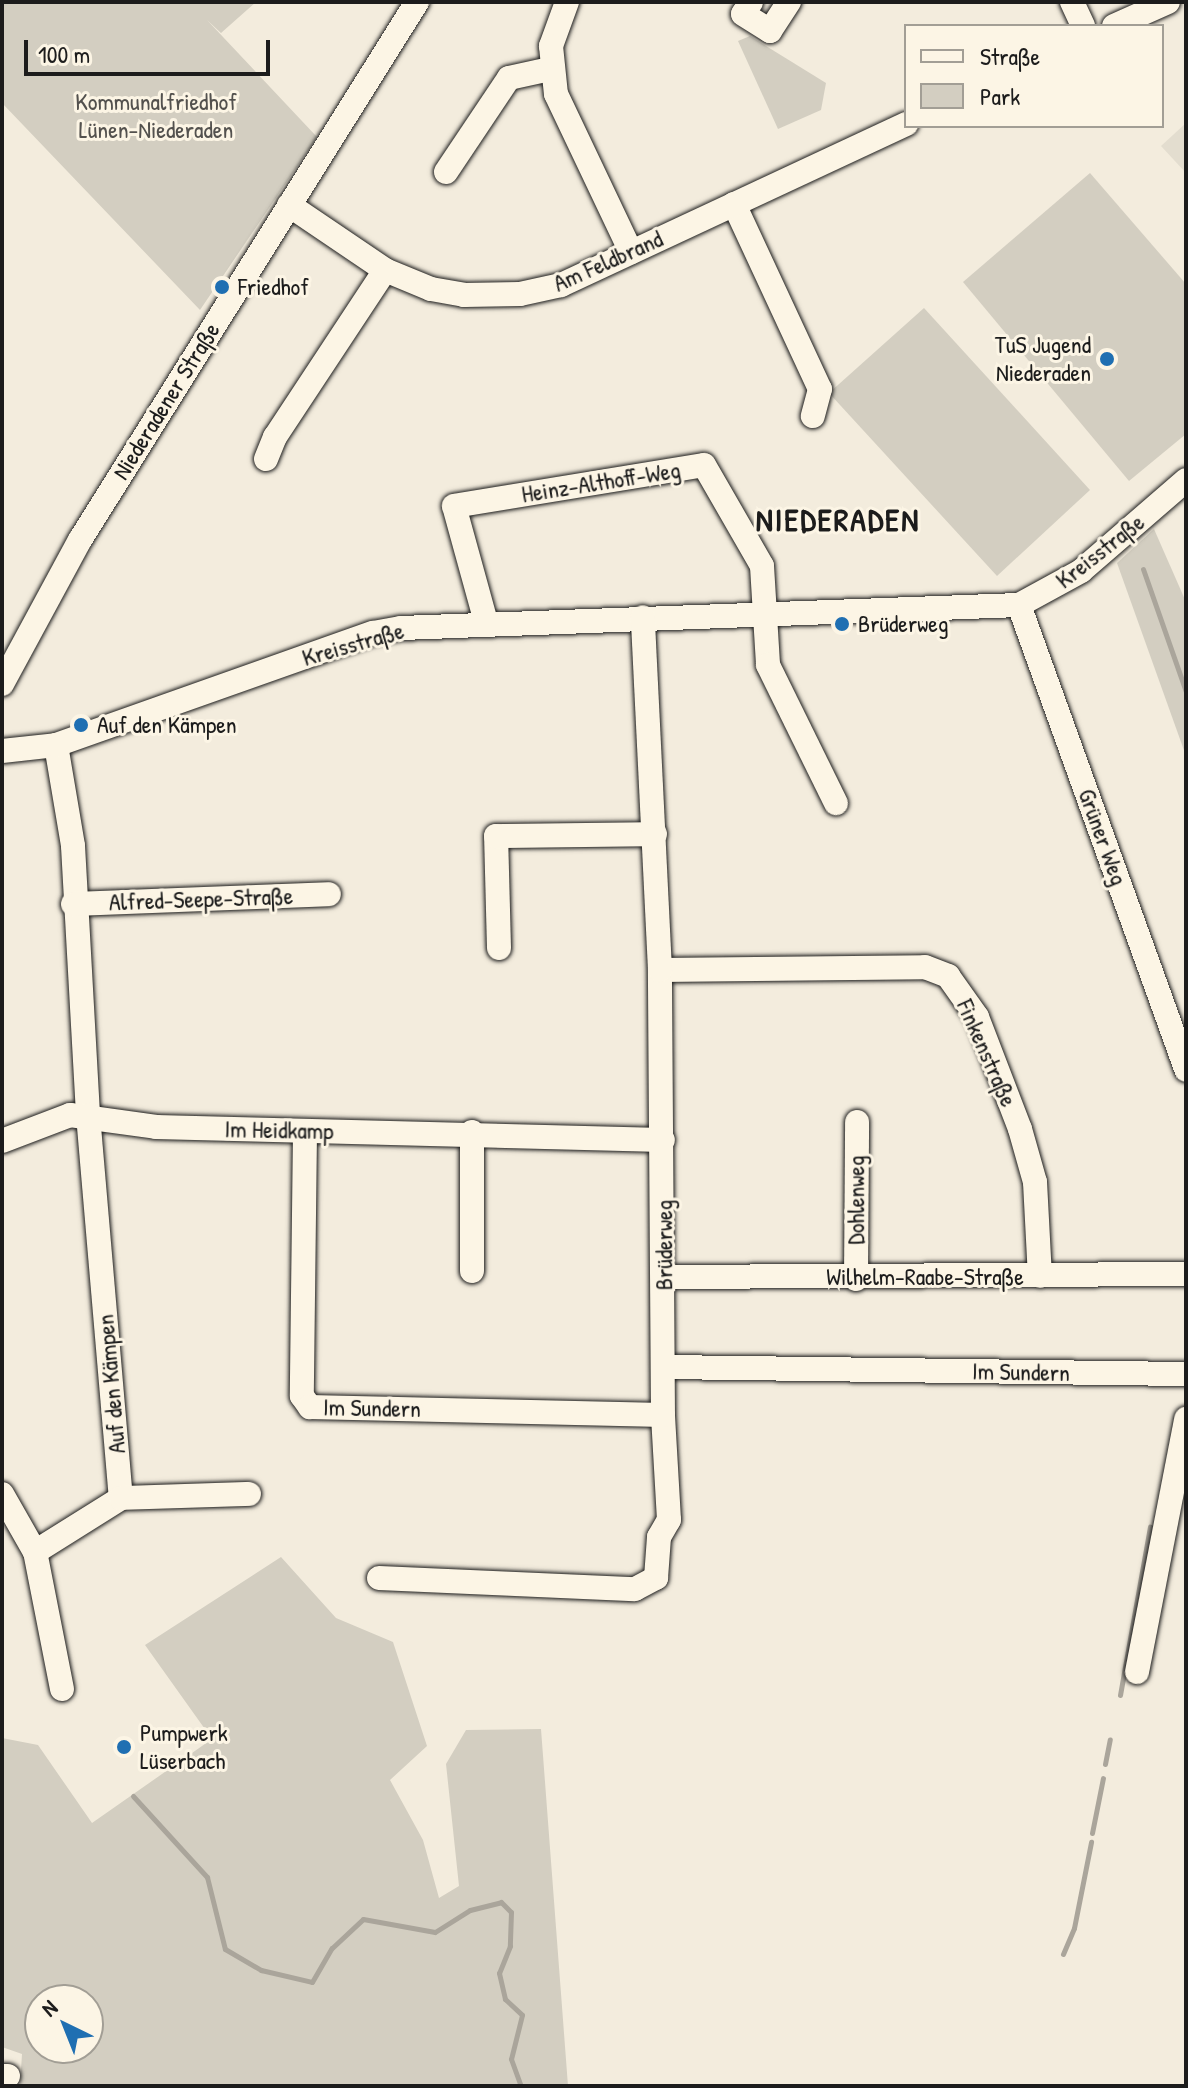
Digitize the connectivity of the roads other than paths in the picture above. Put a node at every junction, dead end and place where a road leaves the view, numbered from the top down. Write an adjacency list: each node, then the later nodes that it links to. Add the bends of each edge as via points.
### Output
1 (417, 2): 13 (street, Niederadener Straße)
2 (567, 2): 9 (street, via 557,23)
3 (751, 2): 4 (street, via 743,14 770,31)
4 (789, 2)
5 (1072, 2): 7 (street)
6 (1168, 2): 8 (street)
7 (1082, 24)
8 (1118, 24)
9 (550, 69): 11 (street, via 509,78); 14 (street, via 556,94)
10 (904, 125): 12 (street, Am Feldbrand)
11 (446, 172)
12 (734, 204): 14 (street, Am Feldbrand); 16 (street, via 820,389)
13 (289, 205): 15 (street, Am Feldbrand); 23 (street, Niederadener Straße, via 45,600)
14 (631, 252): 15 (street, Am Feldbrand, via 561,285 520,294 464,295 431,289)
15 (385, 270): 17 (street, via 275,437)
16 (813, 416)
17 (266, 459)
18 (1186, 480): 19 (street, Kreisstraße, via 1081,571)
19 (1019, 605): 20 (street, Kreisstraße); 32 (street, Grüner Weg)
20 (766, 614): 21 (street, Kreisstraße); 22 (street, Heinz-Althoff-Weg, via 762,566 704,465 454,506); 26 (street, via 768,665)
21 (643, 617): 22 (street, Kreisstraße); 27 (street, Brüderweg)
22 (486, 622): 24 (street, Kreisstraße, via 373,633)
23 (2, 684)
24 (56, 745): 25 (street, Kreisstraße); 29 (street, Auf den Kämpen, via 73,846)
25 (2, 751)
26 (836, 803)
27 (655, 834): 30 (street, via 496,836); 31 (street, Brüderweg)
28 (329, 894): 29 (street, Alfred-Seepe-Straße)
29 (73, 904): 33 (street, Auf den Kämpen)
30 (499, 948)
31 (660, 970): 37 (street, Brüderweg); 41 (street, Finkenstraße, via 925,967 948,976 977,1017 1020,1129 1035,1182)
32 (1186, 1070)
33 (88, 1115): 35 (street, Im Heidkamp, via 156,1127); 38 (street, via 70,1115); 50 (street, Auf den Kämpen)
34 (857, 1122): 43 (street, Dohlenweg)
35 (305, 1132): 36 (street, Im Heidkamp); 46 (street, Im Sundern, via 302,1396 310,1407)
36 (472, 1132): 37 (street, Im Heidkamp); 39 (street)
37 (663, 1140): 42 (street, Brüderweg)
38 (2, 1141)
39 (472, 1271)
40 (1186, 1274): 41 (street, Wilhelm-Raabe-Straße)
41 (1040, 1276): 43 (street, Wilhelm-Raabe-Straße)
42 (664, 1277): 43 (street, Wilhelm-Raabe-Straße); 44 (street, Brüderweg)
43 (856, 1279)
44 (664, 1367): 45 (street, Im Sundern); 46 (street, Brüderweg)
45 (1186, 1374)
46 (663, 1415): 52 (street, Brüderweg, via 669,1520 659,1537 651,1585 635,1589)
47 (1186, 1419): 53 (street)
48 (2, 1494): 51 (street)
49 (249, 1494): 50 (street)
50 (121, 1498): 51 (street)
51 (35, 1552): 54 (street)
52 (379, 1578)
53 (1137, 1672)
54 (62, 1689)

